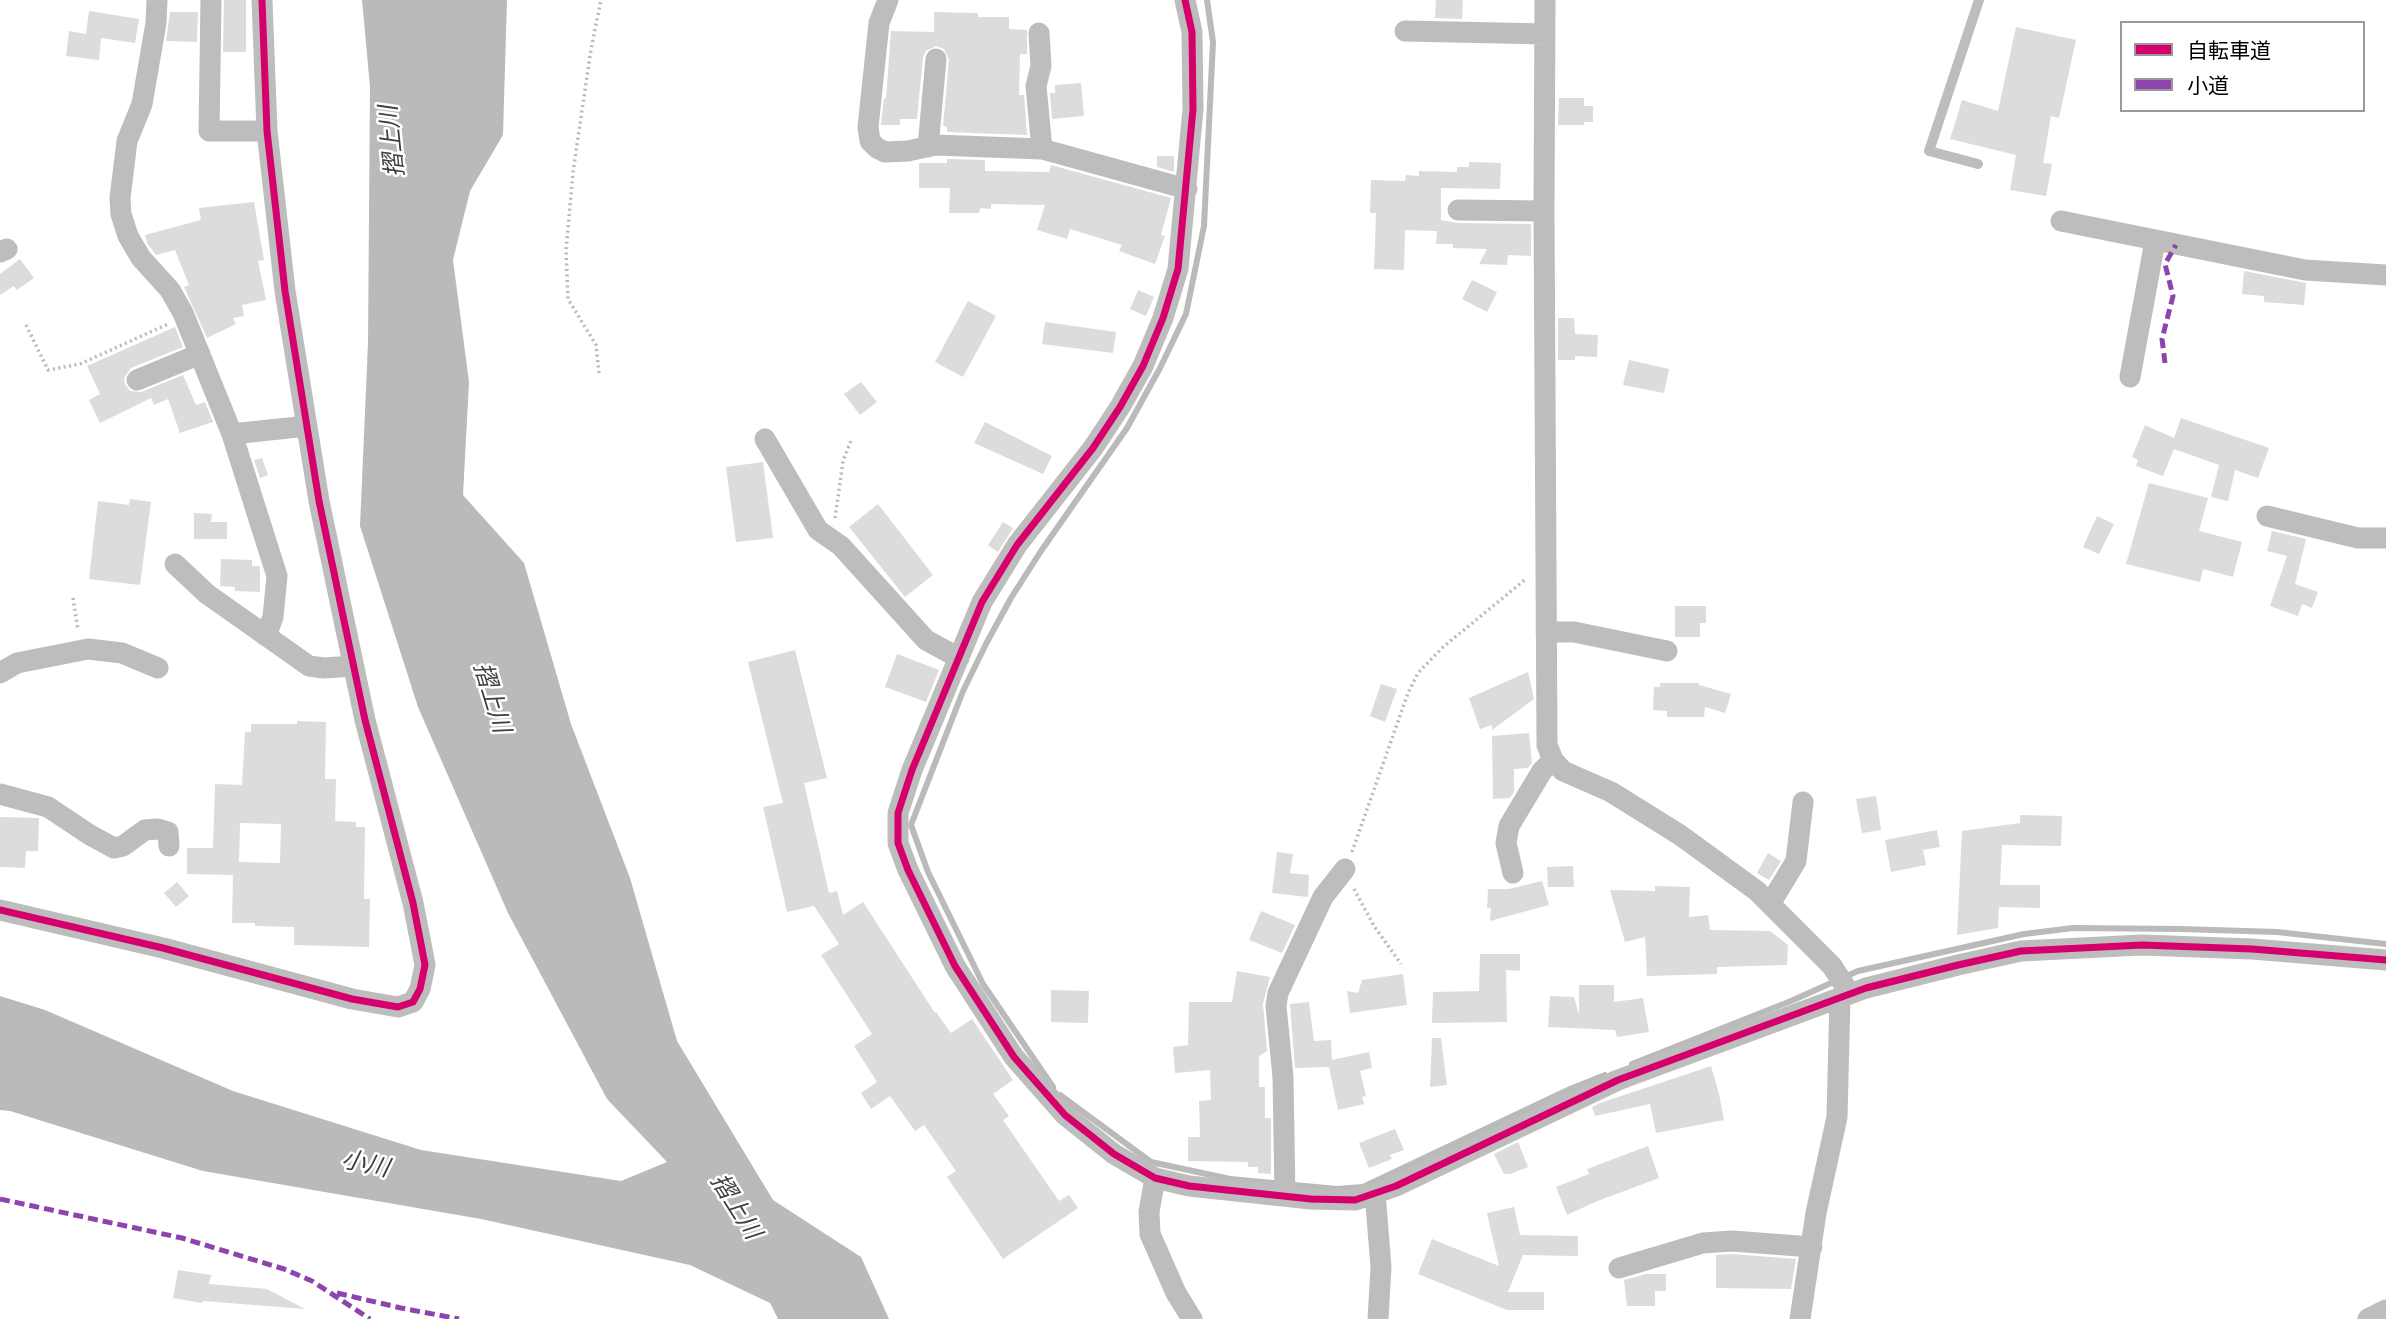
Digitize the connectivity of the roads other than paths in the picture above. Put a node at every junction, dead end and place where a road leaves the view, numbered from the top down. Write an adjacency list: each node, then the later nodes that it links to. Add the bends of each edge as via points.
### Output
1 (158, 0): 22 (street, via 142,104 127,141 121,214 141,258 170,290)
2 (211, 0): 12 (street, via 209,131)
3 (262, 0): 12 (street)
4 (888, 0): 13 (street, via 879,23 868,135 885,152)
5 (1185, 0): 16 (street, via 1192,32)
6 (1545, 0): 10 (street)
7 (1979, 0): 15 (lane, via 1929,151)
8 (1405, 31): 10 (street)
9 (1039, 33): 14 (street, via 1041,66 1036,86)
10 (1545, 34): 18 (street)
11 (936, 59): 13 (street)
12 (267, 131): 25 (street, via 285,291)
13 (928, 147): 14 (street)
14 (1042, 149): 16 (street)
15 (1978, 164)
16 (1187, 189): 34 (street, via 1178,269 1143,366 1093,448 1017,545 982,602)
17 (1458, 210): 18 (street)
18 (1544, 211): 31 (street)
19 (2061, 221): 20 (street)
20 (2155, 241): 21 (street, via 2305,270); 23 (street)
21 (2386, 275)
22 (200, 354): 24 (street); 26 (street)
23 (2130, 377)
24 (137, 380)
25 (307, 426): 26 (street); 35 (street)
26 (232, 434): 32 (street, via 277,576)
27 (765, 439): 34 (street, via 818,530 841,546 926,640)
28 (2267, 516): 29 (street, via 2358,538)
29 (2386, 538)
30 (175, 564): 32 (street, via 207,594)
31 (1546, 632): 33 (street, via 1573,632); 38 (street, via 1547,745)
32 (266, 636): 35 (street, via 309,666)
33 (1667, 651)
34 (959, 658): 48 (street, via 898,813 898,843 908,870 956,966 1014,1057 1065,1115 1114,1154)
35 (354, 666): 45 (street, via 425,965 413,1002 398,1007 352,999 163,948)
36 (158, 668): 37 (street, via 122,653 80,650 17,663)
37 (0, 673)
38 (1553, 760): 43 (street, via 1509,826 1506,843); 44 (street, via 1563,771 1611,792 1680,835)
39 (0, 794): 41 (street, via 48,807 114,848 145,830 158,829 168,832)
40 (1803, 802): 44 (street, via 1796,861)
41 (169, 846)
42 (1345, 869): 49 (street, via 1323,897 1278,993)
43 (1513, 873)
44 (1770, 904): 47 (street, via 1832,966)
45 (0, 911)
46 (2386, 960): 47 (street, via 2142,945 2021,951)
47 (1846, 993): 50 (street, via 1618,1080); 51 (street, via 1837,1117)
48 (1155, 1178): 49 (street, via 1189,1186); 54 (street, via 1150,1234)
49 (1284, 1189): 50 (street, via 1355,1200)
50 (1375, 1193): 55 (street, via 1381,1267)
51 (1812, 1247): 52 (street, via 1703,1242); 56 (street)
52 (1619, 1268)
53 (2386, 1310): 57 (street)
54 (1192, 1319)
55 (1378, 1319)
56 (1800, 1319)
57 (2368, 1319)

